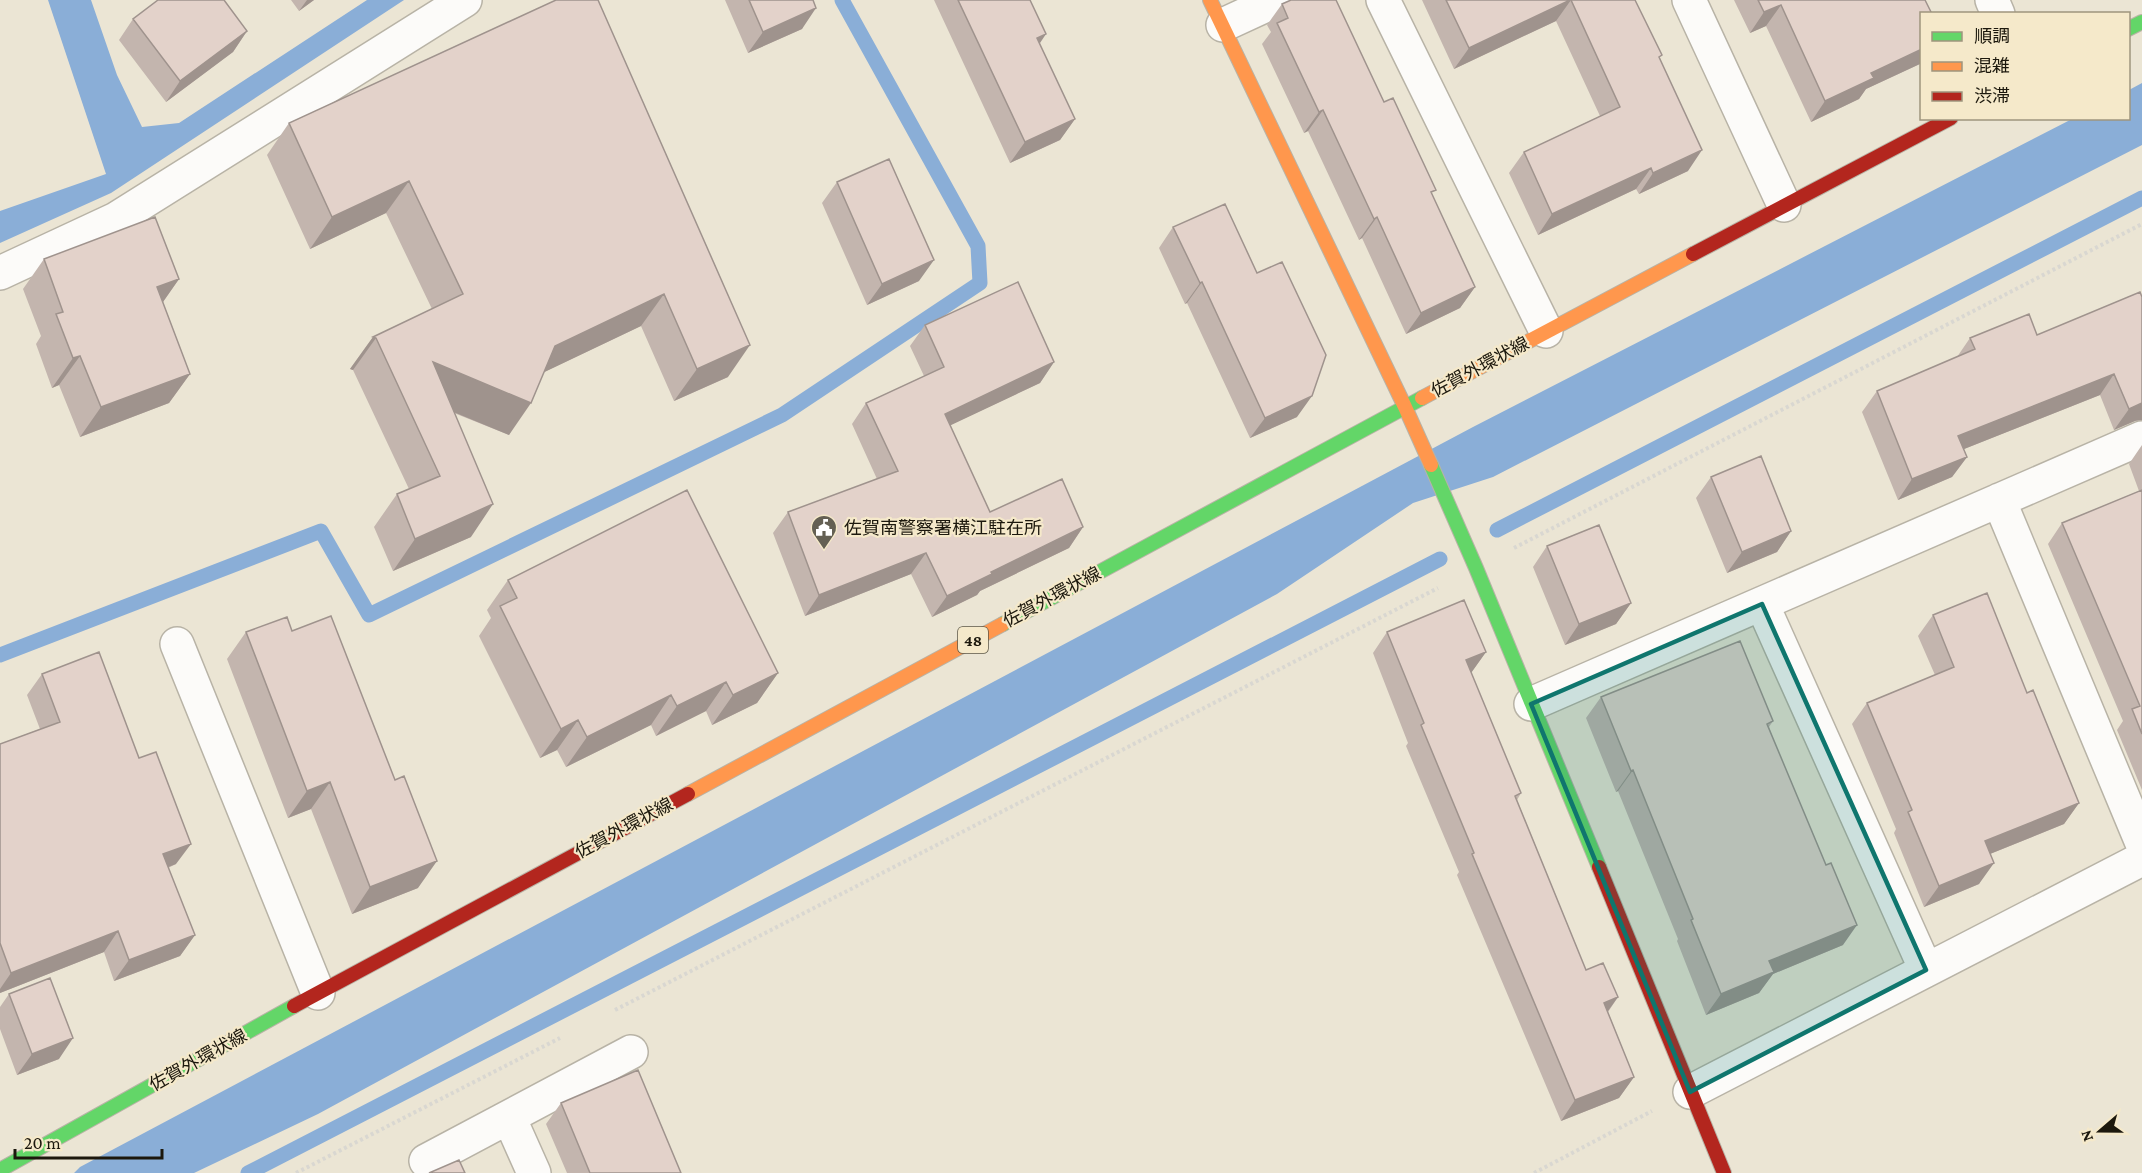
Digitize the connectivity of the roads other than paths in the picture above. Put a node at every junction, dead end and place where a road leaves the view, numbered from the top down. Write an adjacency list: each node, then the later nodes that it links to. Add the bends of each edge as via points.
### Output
1 (465, 0): 8 (street, via 116,219)
2 (1277, 0): 5 (street)
3 (1383, 0): 9 (street)
4 (1689, 0): 7 (street)
5 (1217, 13): 10 (main road)
6 (1947, 120): 7 (main road, 佐賀外環状線 / 48)
7 (1784, 205): 9 (main road, 佐賀外環状線 / 48)
8 (0, 273)
9 (1546, 331): 10 (main road, 佐賀外環状線 / 48)
10 (1405, 407): 15 (main road); 19 (main road, 佐賀外環状線 / 48)
11 (2142, 438): 12 (street)
12 (1999, 500): 13 (street); 16 (street)
13 (1762, 604): 15 (street); 18 (street)
14 (177, 644): 19 (street)
15 (1532, 704): 21 (main road)
16 (2142, 843)
17 (2142, 859): 18 (street)
18 (1926, 970): 21 (street)
19 (318, 993): 24 (main road, 佐賀外環状線 / 48)
20 (631, 1052): 22 (street)
21 (1690, 1092): 26 (main road)
22 (509, 1117): 23 (street); 25 (street)
23 (426, 1161)
24 (0, 1170)
25 (534, 1173)
26 (1724, 1173)

